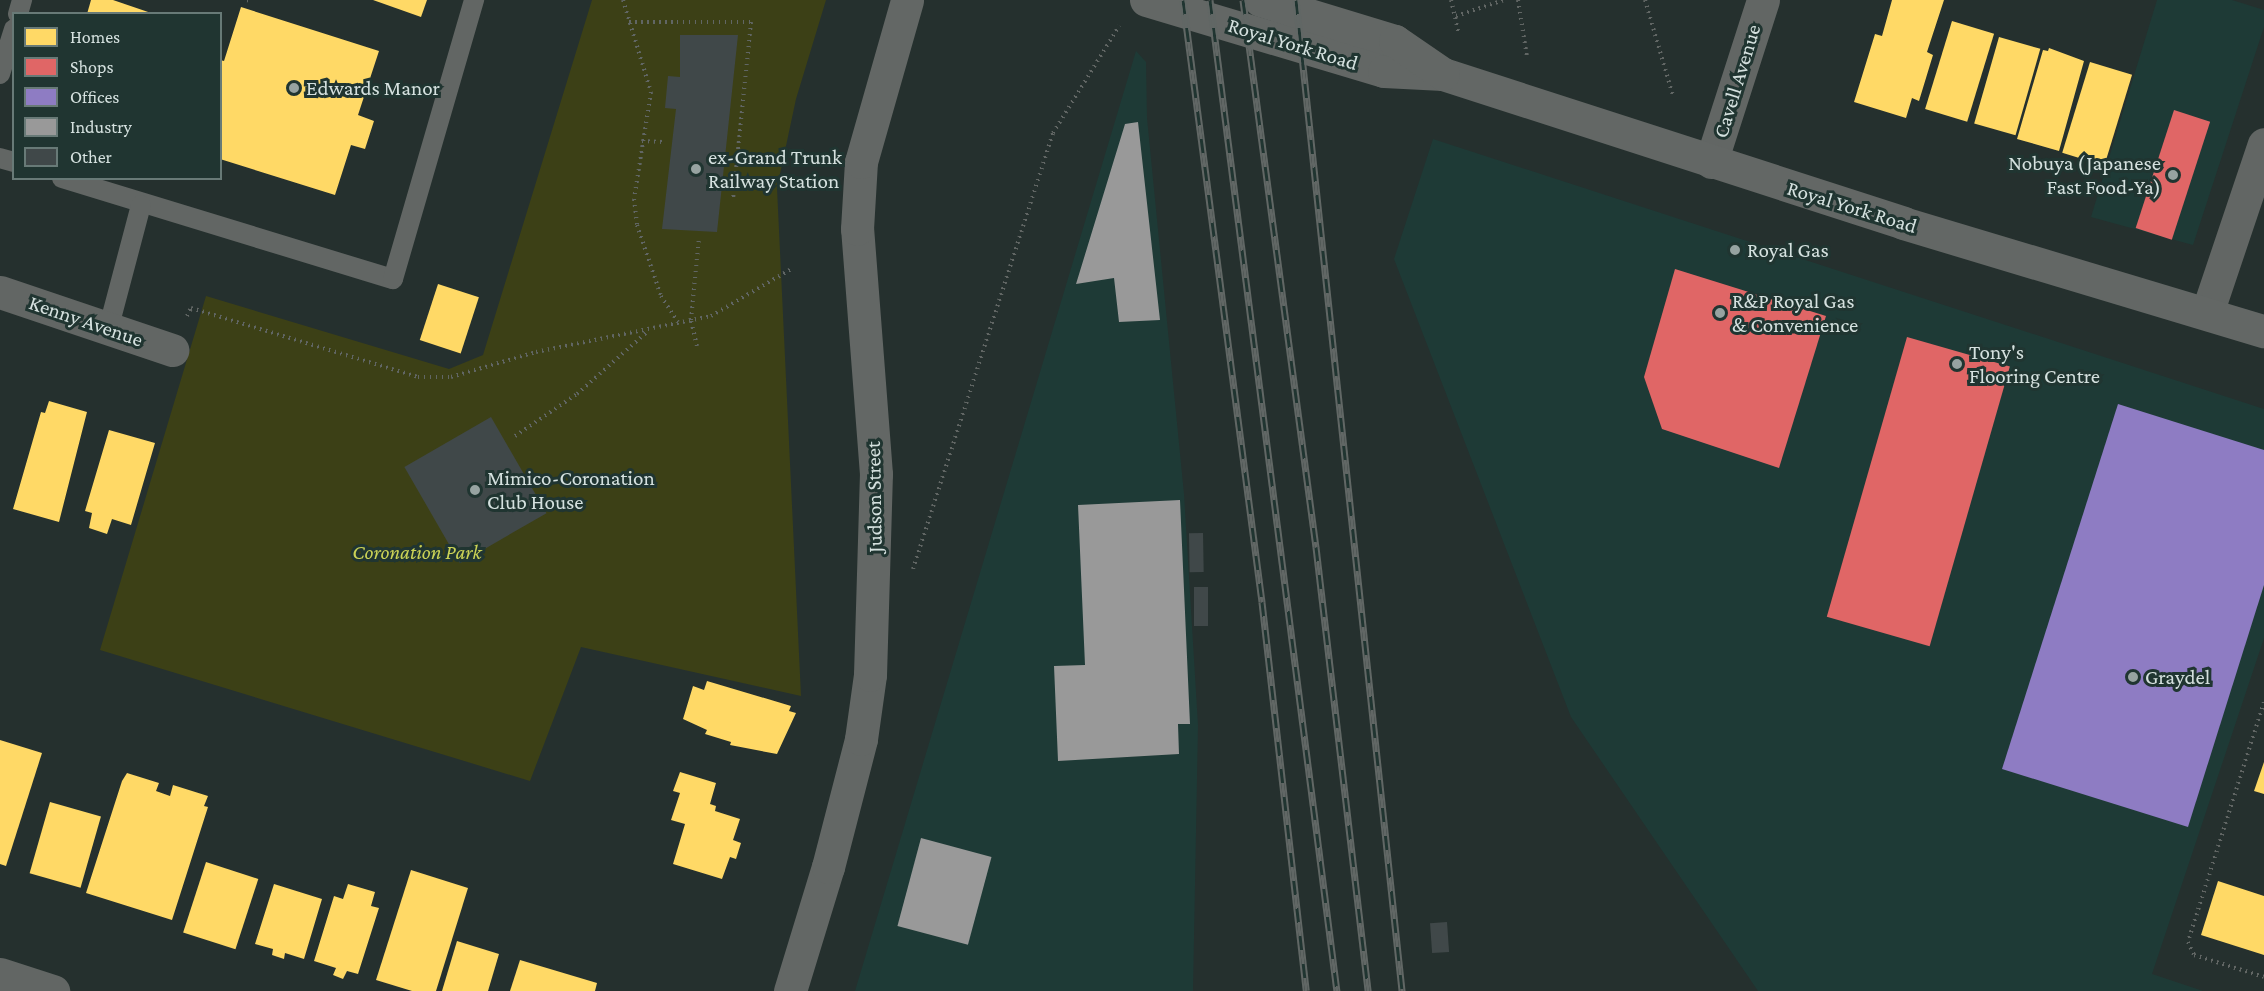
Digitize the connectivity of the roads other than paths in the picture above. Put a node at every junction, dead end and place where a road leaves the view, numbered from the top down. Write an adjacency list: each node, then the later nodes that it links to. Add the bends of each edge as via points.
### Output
1 (474, 0): 12 (lane, via 393,279)
2 (907, 0): 20 (main road, Judson Street, via 861,162 857,229 876,474 873,610 861,739)
3 (1146, 0): 8 (main road, Royal York Road, via 1384,71)
4 (1260, 0): 8 (main road, Royal York Road, via 1395,41)
5 (1763, 0): 10 (street, Cavell Avenue)
6 (12, 36): 7 (lane)
7 (0, 74)
8 (1443, 74): 10 (main road, Royal York Road)
9 (2264, 144): 14 (street)
10 (1711, 162): 14 (main road, Royal York Road)
11 (68, 180): 12 (lane)
12 (141, 205): 15 (lane)
13 (0, 292): 15 (street, Kenny Avenue)
14 (2207, 313): 16 (main road, Royal York Road)
15 (108, 330): 17 (street, Kenny Avenue)
16 (2264, 331)
17 (172, 350)
18 (0, 974): 19 (street)
19 (53, 991)
20 (790, 991)

